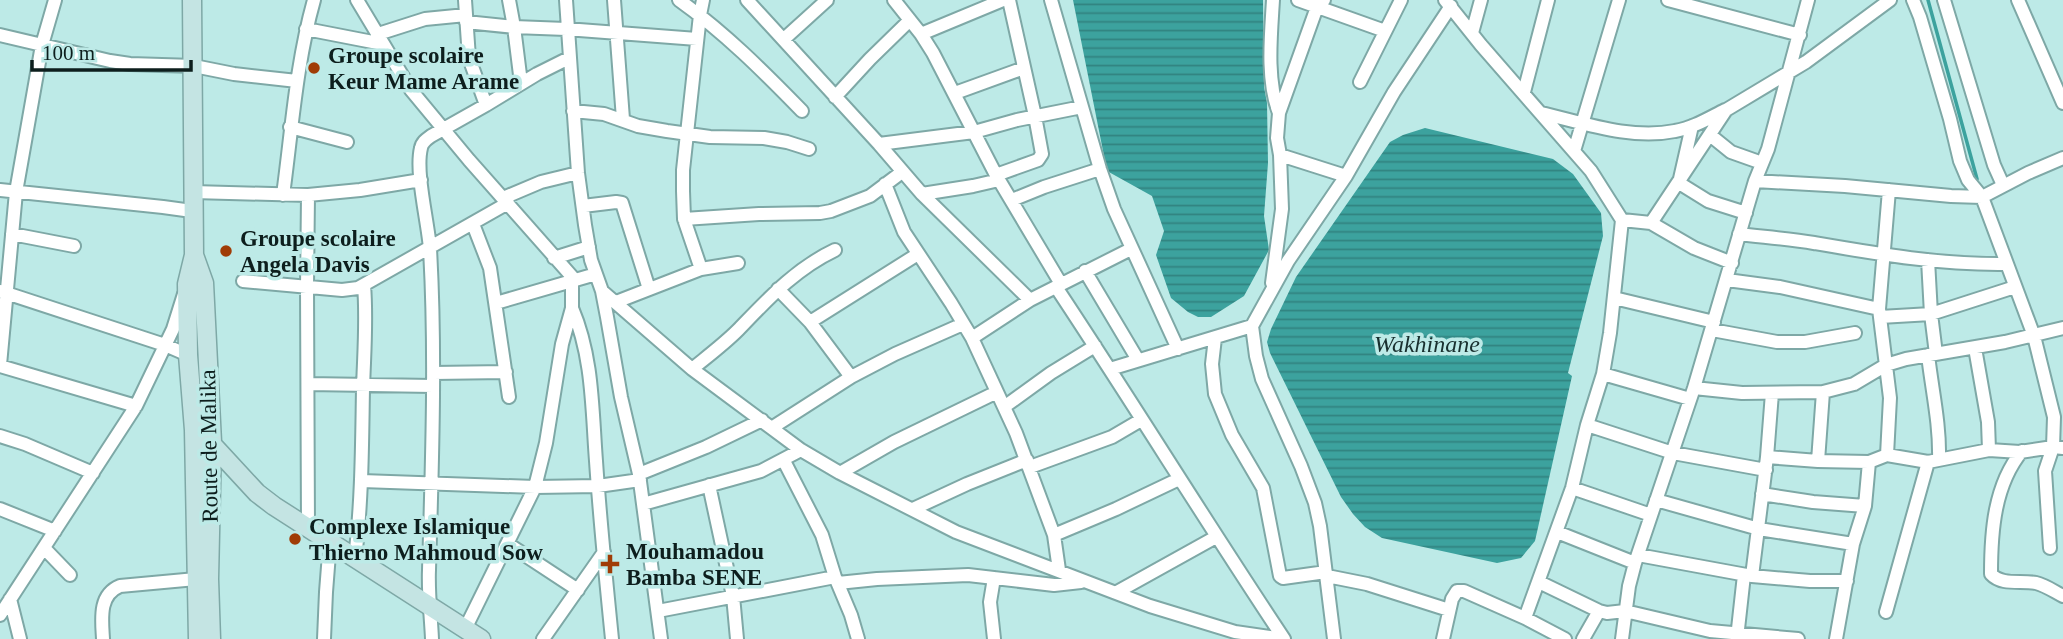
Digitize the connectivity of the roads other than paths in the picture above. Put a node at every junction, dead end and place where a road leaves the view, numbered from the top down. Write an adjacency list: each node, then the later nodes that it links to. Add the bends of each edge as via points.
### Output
1 (55, 0): 46 (street)
2 (192, 0): 48 (main road, Route de Malika)
3 (314, 0): 35 (street)
4 (357, 0): 43 (street)
5 (465, 0): 32 (street)
6 (509, 0): 34 (street)
7 (566, 0): 36 (street)
8 (614, 0): 38 (street)
9 (679, 0): 31 (street)
10 (703, 0): 31 (street)
11 (747, 0): 45 (street)
12 (827, 0): 45 (street)
13 (894, 0): 33 (street)
14 (1003, 0): 40 (street)
15 (1009, 0): 49 (street)
16 (1051, 0): 59 (street)
17 (1273, 0): 63 (street, via 1272,65)
18 (1298, 0): 30 (street)
19 (1401, 0): 37 (street)
20 (1481, 0): 39 (street)
21 (1548, 0): 54 (street)
22 (1619, 0): 67 (street)
23 (1668, 0): 42 (street)
24 (1808, 0): 42 (street)
25 (1890, 0): 50 (street)
26 (1913, 0): 98 (street, via 1960,161)
27 (1944, 0): 90 (street)
28 (2018, 0): 57 (street)
29 (1448, 3): 39 (street); 84 (street)
30 (1321, 4): 37 (street); 63 (street)
31 (700, 15): 44 (street); 62 (street)
32 (466, 19): 34 (street); 43 (street, via 425,19); 58 (street, via 469,58)
33 (910, 20): 40 (street); 56 (street)
34 (514, 27): 36 (street); 53 (street)
35 (306, 29): 43 (street); 51 (street)
36 (566, 29): 38 (street); 47 (street)
37 (1385, 31): 52 (street)
38 (616, 32): 44 (street); 66 (street)
39 (1472, 33): 54 (street)
40 (920, 34): 55 (street)
41 (0, 35): 46 (street)
42 (1800, 35): 50 (street)
43 (381, 39): 70 (street, via 411,90)
44 (697, 39): 72 (street)
45 (784, 39): 56 (street)
46 (42, 45): 48 (street, via 130,64); 93 (street)
47 (569, 58): 53 (street); 61 (street)
48 (194, 66): 51 (street); 94 (main road, Route de Malika)
49 (1024, 68): 55 (street); 65 (street)
50 (1790, 71): 60 (street); 80 (street)
51 (297, 81): 69 (street)
52 (1360, 82)
53 (521, 83): 58 (street)
54 (1524, 92): 64 (street)
55 (955, 93): 71 (street)
56 (835, 97): 75 (street)
57 (2063, 103)
58 (486, 106): 70 (street)
59 (1083, 107): 65 (street); 81 (street)
60 (1726, 110): 68 (street); 73 (street)
61 (573, 111): 66 (street); 83 (street)
62 (802, 111)
63 (1279, 113): 78 (street)
64 (1541, 113): 67 (street); 77 (street)
65 (1035, 116): 71 (street); 85 (street, via 1040,158)
66 (623, 119): 72 (street, via 638,126)
67 (1583, 123): 68 (street, via 1653,134); 77 (street)
68 (1692, 126): 88 (street)
69 (290, 127): 74 (street); 96 (street)
70 (443, 129): 86 (street, via 422,144); 99 (street)
71 (974, 131): 75 (street); 85 (street)
72 (687, 133): 76 (street, via 764,138); 104 (street)
73 (1710, 135): 80 (street, via 1731,152); 88 (street)
74 (347, 142)
75 (879, 144): 82 (street)
76 (809, 149)
77 (1574, 151): 105 (street)
78 (1280, 155): 84 (street); 136 (street, via 1282,209)
79 (2063, 158): 90 (street)
80 (1762, 163): 87 (street)
81 (1100, 169): 100 (street); 113 (street)
82 (902, 172): 89 (street); 95 (street)
83 (578, 173): 99 (street, via 541,182); 101 (street)
84 (1346, 176): 136 (street)
85 (997, 177): 95 (street); 100 (street)
86 (421, 180): 97 (street); 112 (street)
87 (1755, 181): 92 (street); 103 (street)
88 (1679, 183): 103 (street, via 1719,205); 106 (street)
89 (885, 184): 104 (street, via 850,205 820,213); 115 (street)
90 (2003, 185): 98 (street)
91 (0, 190): 93 (street)
92 (1889, 190): 98 (street); 117 (street)
93 (16, 192): 102 (street); 108 (street)
94 (193, 192): 96 (street); 102 (main road, Route de Malika)
95 (922, 194): 140 (street)
96 (284, 195): 97 (street)
97 (308, 195): 132 (street)
98 (1982, 197): 122 (street)
99 (506, 200): 107 (street); 118 (street)
100 (1012, 200): 131 (street)
101 (583, 206): 111 (street); 134 (street, via 622,203)
102 (192, 211): 116 (main road, Route de Malika)
103 (1746, 213): 109 (street)
104 (684, 219): 123 (street)
105 (1622, 220): 106 (street); 139 (street)
106 (1651, 223): 120 (street, via 1694,248)
107 (473, 224): 112 (street); 142 (street, via 490,268)
108 (12, 234): 110 (street); 138 (street)
109 (1740, 234): 117 (street); 120 (street)
110 (74, 246)
111 (589, 247): 118 (street); 125 (street)
112 (430, 248): 130 (street); 169 (street)
113 (1131, 249): 124 (street); 158 (street)
114 (835, 250): 135 (street)
115 (918, 254): 146 (street); 147 (street)
116 (194, 255): 129 (main road, Route de Malika); 184 (main road, Route de Malika, via 204,283)
117 (1883, 255): 119 (street); 144 (street)
118 (554, 258): 128 (street)
119 (1928, 260): 122 (street); 145 (street)
120 (1732, 262): 126 (street)
121 (738, 263): 123 (street)
122 (2006, 264): 133 (street)
123 (701, 269): 134 (street)
124 (1085, 271): 131 (street); 161 (street)
125 (596, 274): 128 (street); 137 (street)
126 (1727, 280): 144 (street, via 1780,287); 149 (street)
127 (243, 281): 132 (street)
128 (574, 281): 142 (street); 143 (street)
129 (187, 284): 155 (street); 160 (main road, Route de Malika)
130 (364, 285): 132 (street, via 342,290); 171 (street)
131 (1058, 285): 140 (street); 156 (street)
132 (307, 287): 170 (street)
133 (2015, 287): 145 (street); 152 (street)
134 (649, 289): 141 (street)
135 (778, 289): 146 (street); 164 (street)
136 (1272, 289): 148 (street)
137 (602, 291): 141 (street); 199 (street)
138 (4, 292): 155 (street); 162 (street)
139 (1614, 298): 149 (street); 167 (street)
140 (1030, 300): 153 (street)
141 (616, 302): 164 (street)
142 (496, 303): 166 (street)
143 (572, 307): 204 (street, via 589,371); 205 (street)
144 (1880, 313): 145 (street); 163 (street)
145 (1931, 314): 159 (street)
146 (810, 321): 168 (street)
147 (963, 324): 153 (street); 168 (street)
148 (1252, 326): 154 (street); 229 (street, via 1262,379 1315,503)
149 (1713, 326): 151 (street, via 1777,342); 175 (street)
150 (2063, 328): 152 (street)
151 (1855, 333)
152 (2034, 336): 157 (street); 185 (street)
153 (972, 338): 172 (street)
154 (1215, 338): 158 (street); 229 (street, via 1215,394 1232,435 1263,488 1280,576)
155 (165, 345): 160 (street); 177 (street)
156 (1095, 346): 165 (street); 178 (street)
157 (1975, 348): 159 (street); 187 (street)
158 (1178, 349): 161 (street)
159 (1932, 354): 163 (street); 191 (street, via 1937,415)
160 (188, 355): 182 (main road, Route de Malika)
161 (1138, 360): 165 (street)
162 (0, 365): 177 (street)
163 (1886, 365): 173 (street, via 1854,384); 190 (street, via 1890,398)
164 (692, 369): 180 (street)
165 (1111, 369): 179 (street)
166 (506, 372): 169 (street); 176 (street)
167 (1603, 374): 175 (street); 181 (street)
168 (851, 376): 180 (street)
169 (433, 380): 171 (street); 202 (street)
170 (308, 384): 171 (street); 214 (street)
171 (363, 384): 201 (street)
172 (997, 392): 178 (street); 198 (street)
173 (1823, 392): 174 (street); 193 (street)
174 (1772, 393): 175 (street); 196 (street)
175 (1692, 394): 189 (street)
176 (509, 397)
177 (136, 406): 197 (street)
178 (1004, 407): 195 (street)
179 (1141, 421): 195 (street, via 1112,437); 200 (street)
180 (767, 424): 186 (street); 199 (street)
181 (1587, 425): 189 (street); 206 (street)
182 (194, 430): 184 (main road); 233 (main road, Route de Malika)
183 (0, 436): 197 (street)
184 (212, 442): 214 (main road, via 257,493); 256 (main road, Route de Malika)
185 (2058, 448): 188 (street); 224 (street, via 2045,471)
186 (801, 450): 192 (street); 198 (street)
187 (1995, 450): 188 (street); 191 (street)
188 (2021, 452): 241 (street, via 2006,477 1992,526 1991,574 2003,581 2039,584)
189 (1673, 453): 196 (street); 208 (street)
190 (1887, 456): 191 (street); 194 (street)
191 (1934, 460): 248 (street)
192 (784, 461): 203 (street); 234 (street, via 822,535)
193 (1818, 461): 194 (street); 196 (street)
194 (1869, 462): 210 (street)
195 (1028, 463): 212 (street); 218 (street)
196 (1767, 463): 207 (street)
197 (93, 473): 216 (street)
198 (840, 473): 212 (street)
199 (639, 477): 204 (street); 209 (street)
200 (1179, 479): 218 (street); 219 (street)
201 (362, 481): 202 (street); 226 (street)
202 (430, 483): 205 (street); 243 (street)
203 (709, 485): 209 (street); 240 (street)
204 (598, 486): 205 (street); 225 (street)
205 (535, 487): 221 (street)
206 (1572, 488): 213 (street); 217 (street)
207 (1762, 494): 210 (street); 215 (street)
208 (1656, 500): 213 (street); 215 (street)
209 (643, 504): 244 (street)
210 (1865, 506): 222 (street)
211 (0, 509): 216 (street)
212 (913, 509): 228 (street, via 957,532)
213 (1651, 515): 227 (street)
214 (308, 528): 220 (main road)
215 (1759, 529): 222 (street); 231 (street)
216 (55, 531): 223 (street)
217 (1557, 532): 227 (street); 237 (street)
218 (1054, 535): 228 (street)
219 (1216, 537): 239 (street); 266 (street)
220 (330, 541): 226 (main road); 257 (street)
221 (508, 544): 238 (street); 251 (street)
222 (1853, 544): 236 (street)
223 (44, 548): 230 (street); 242 (street)
224 (2050, 548)
225 (604, 552): 238 (street); 261 (street)
226 (355, 558): 243 (main road)
227 (1637, 559): 231 (street); 247 (street)
228 (1059, 570): 235 (street)
229 (1326, 574): 245 (street); 267 (street)
230 (70, 575)
231 (1748, 576): 236 (street); 252 (street)
232 (994, 578): 234 (street); 235 (street, via 1054,585); 265 (street, via 990,602)
233 (196, 579): 254 (street, via 114,588 102,609); 255 (main road, Route de Malika)
234 (836, 580): 240 (street); 264 (street)
235 (1084, 581): 239 (street)
236 (1847, 581): 273 (street)
237 (1539, 582): 246 (street); 250 (street)
238 (578, 590): 260 (street)
239 (1117, 592): 266 (street, via 1235,632)
240 (733, 596): 244 (street); 263 (street)
241 (2063, 596)
242 (10, 599): 249 (street); 253 (street)
243 (431, 607): 251 (main road); 258 (street)
244 (658, 611): 262 (street)
245 (1449, 611): 250 (street, via 1454,594 1464,591); 268 (street)
246 (1599, 611): 247 (street); 270 (street)
247 (1625, 611): 252 (street); 271 (street)
248 (1886, 612)
249 (0, 614)
250 (1525, 618): 269 (street)
251 (465, 629): 259 (main road)
252 (1737, 636): 272 (street)
253 (20, 639)
254 (103, 639)
255 (198, 639)
256 (211, 639)
257 (324, 639)
258 (432, 639)
259 (481, 639)
260 (543, 639)
261 (612, 639)
262 (661, 639)
263 (737, 639)
264 (858, 639)
265 (994, 639)
266 (1283, 639)
267 (1334, 639)
268 (1443, 639)
269 (1565, 639)
270 (1583, 639)
271 (1622, 639)
272 (1798, 639)
273 (1836, 639)

